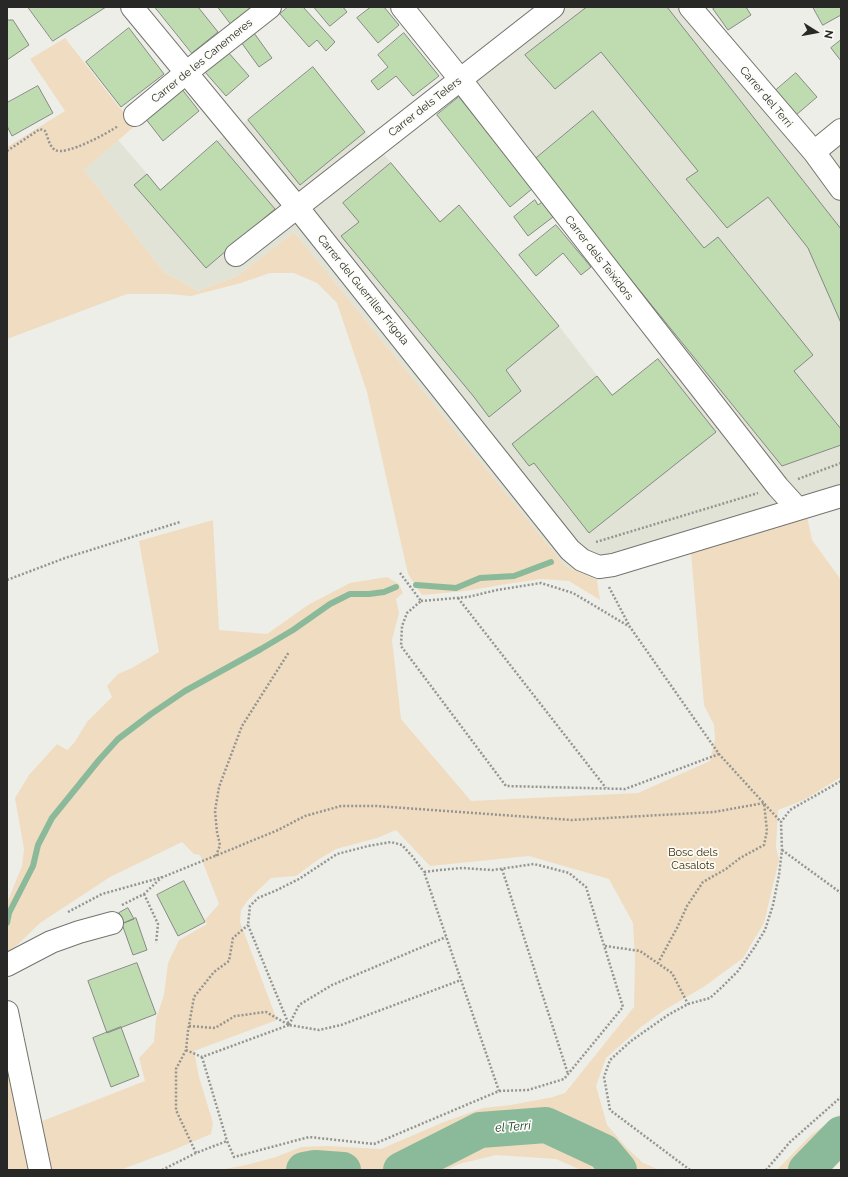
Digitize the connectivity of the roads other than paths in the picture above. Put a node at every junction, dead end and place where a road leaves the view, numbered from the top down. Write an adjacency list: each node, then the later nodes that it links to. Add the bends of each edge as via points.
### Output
1 (132, 7): 6 (street, Carrer del Guerriller Frigola)
2 (270, 7): 6 (street, Carrer de les Canemeres)
3 (402, 7): 7 (street, Carrer dels Teixidors)
4 (553, 7): 7 (street, Carrer dels Telers)
5 (690, 7): 10 (street, Carrer del Terri)
6 (187, 72): 8 (street, Carrer de les Canemeres); 12 (street, Carrer del Guerriller Frigola)
7 (460, 79): 12 (street, Carrer dels Telers); 15 (street, Carrer dels Teixidors, via 778,487)
8 (136, 115)
9 (841, 130): 10 (street)
10 (814, 152): 11 (street, Carrer del Terri)
11 (841, 188)
12 (297, 207): 13 (street, Carrer dels Telers); 15 (street, Carrer del Guerriller Frigola, via 570,550 582,560 599,567 613,565)
13 (236, 255)
14 (841, 496): 15 (street)
15 (798, 509)
16 (112, 923): 17 (street, via 51,942)
17 (7, 965)
18 (7, 1012): 19 (street)
19 (40, 1170)

